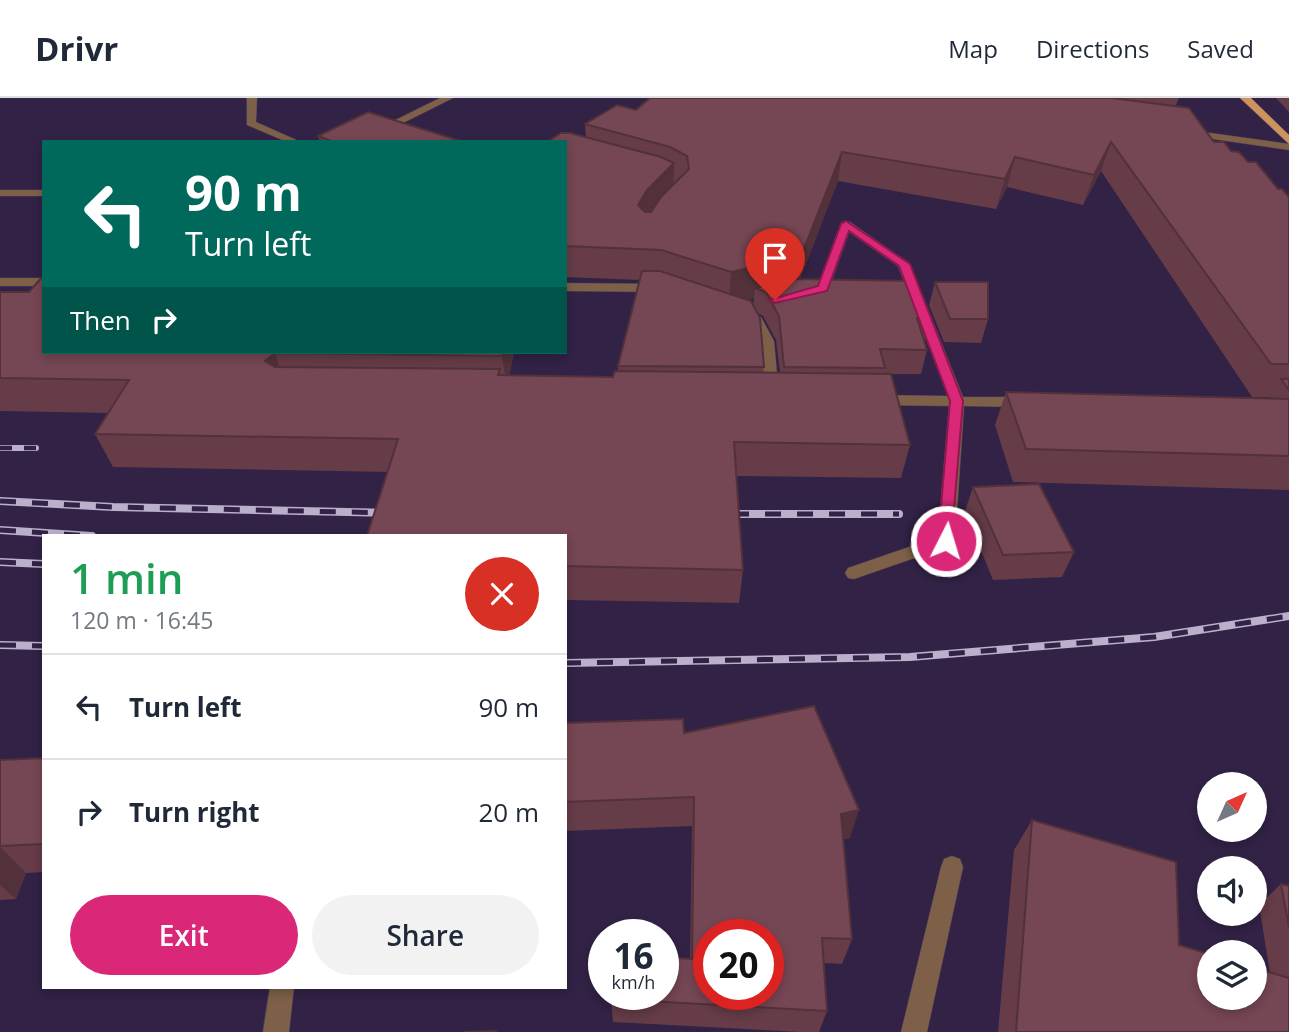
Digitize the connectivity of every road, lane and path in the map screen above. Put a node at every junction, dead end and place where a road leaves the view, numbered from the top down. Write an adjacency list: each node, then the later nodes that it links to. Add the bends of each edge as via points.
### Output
1 (253, 98): 5 (lane, via 251,123)
2 (448, 98): 6 (lane)
3 (1245, 98): 7 (main road)
4 (1182, 132): 8 (lane)
5 (291, 140)
6 (360, 140)
7 (1289, 141)
8 (1289, 147)
9 (0, 192): 10 (lane)
10 (42, 193)
11 (0, 282): 12 (lane)
12 (42, 282)
13 (567, 287): 14 (lane)
14 (672, 292)
15 (796, 295): 19 (lane, via 823,288 846,224 904,264)
16 (755, 304): 17 (lane, via 728,311 755,320 767,341)
17 (772, 399)
18 (864, 400): 19 (lane)
19 (957, 401): 20 (lane); 21 (lane, via 946,541)
20 (1040, 402)
21 (854, 573)
22 (952, 867): 25 (lane)
23 (282, 989): 24 (lane)
24 (276, 1032)
25 (914, 1032)

